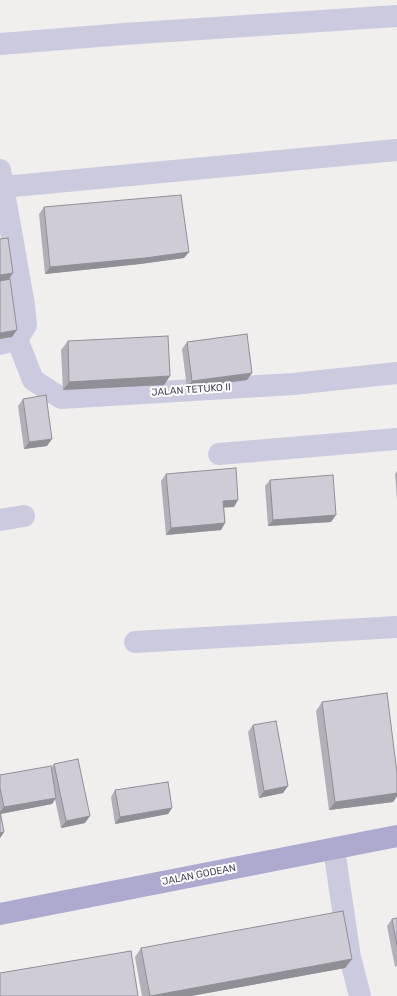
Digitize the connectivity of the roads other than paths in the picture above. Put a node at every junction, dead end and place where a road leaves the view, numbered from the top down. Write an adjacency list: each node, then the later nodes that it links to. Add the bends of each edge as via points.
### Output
1 (397, 16): 2 (street)
2 (0, 44)
3 (397, 150): 4 (street)
4 (2, 179): 5 (street, via 26,325)
5 (9, 341): 6 (street, JALAN TETUKO II, via 33,380 62,398 293,384)
6 (397, 373)
7 (397, 439): 8 (street)
8 (219, 454)
9 (24, 516): 10 (street)
10 (0, 520)
11 (397, 627): 12 (street)
12 (135, 642)
13 (397, 836): 14 (main road, JALAN GODEAN)
14 (334, 849): 15 (main road, JALAN GODEAN); 16 (street, via 350,957)
15 (0, 914)
16 (360, 996)

